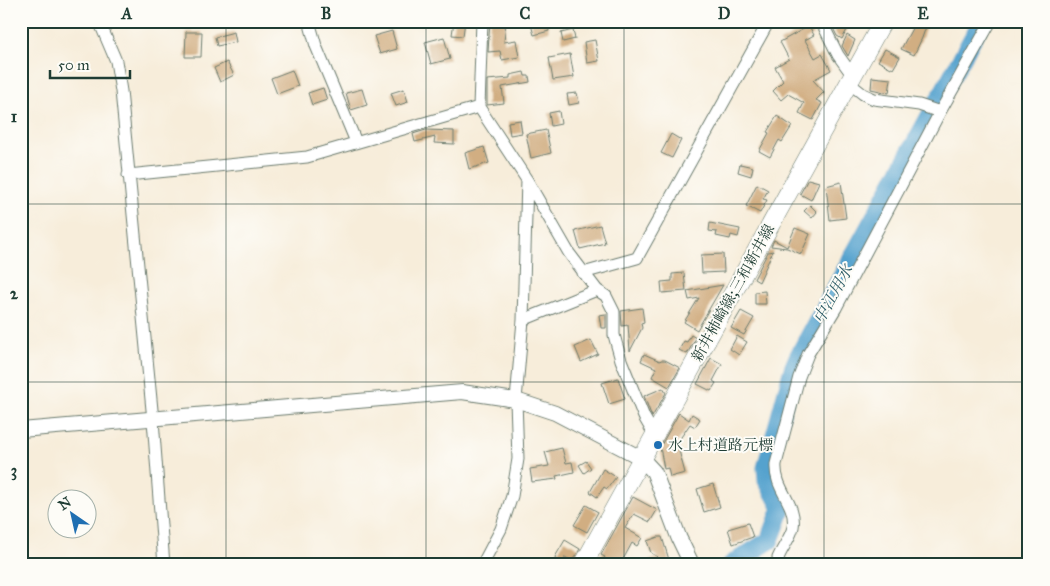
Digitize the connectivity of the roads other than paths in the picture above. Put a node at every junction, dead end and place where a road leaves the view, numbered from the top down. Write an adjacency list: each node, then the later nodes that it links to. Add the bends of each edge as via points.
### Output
1 (99, 21): 12 (street, via 116,60)
2 (309, 21): 11 (street, via 316,46)
3 (482, 21): 9 (street)
4 (769, 21): 14 (street, via 637,258)
5 (821, 21): 8 (street)
6 (883, 21): 8 (main road, 新井柿崎線;三和新井線)
7 (991, 21): 10 (street)
8 (851, 79): 10 (street, via 863,94 874,99 919,104); 20 (main road, 新井柿崎線;三和新井線)
9 (479, 107): 11 (street); 13 (street)
10 (940, 112): 26 (street, via 836,308 808,354 799,377 775,473 793,518 792,529 778,558)
11 (356, 142): 12 (street, via 307,156)
12 (128, 175): 18 (street)
13 (527, 180): 14 (street); 16 (street)
14 (583, 273): 15 (street)
15 (597, 290): 16 (street); 20 (street, via 606,296 614,312 614,335 621,360)
16 (522, 320): 17 (street)
17 (516, 400): 18 (street, via 462,392); 21 (street, via 555,413); 23 (street, via 518,459 512,496)
18 (153, 420): 19 (street); 22 (street)
19 (21, 430)
20 (655, 436): 21 (main road, 新井柿崎線;三和新井線)
21 (641, 458): 24 (main road, 新井柿崎線;三和新井線); 25 (main road, via 654,472)
22 (164, 565)
23 (482, 565)
24 (583, 565)
25 (692, 565)
26 (780, 565)

